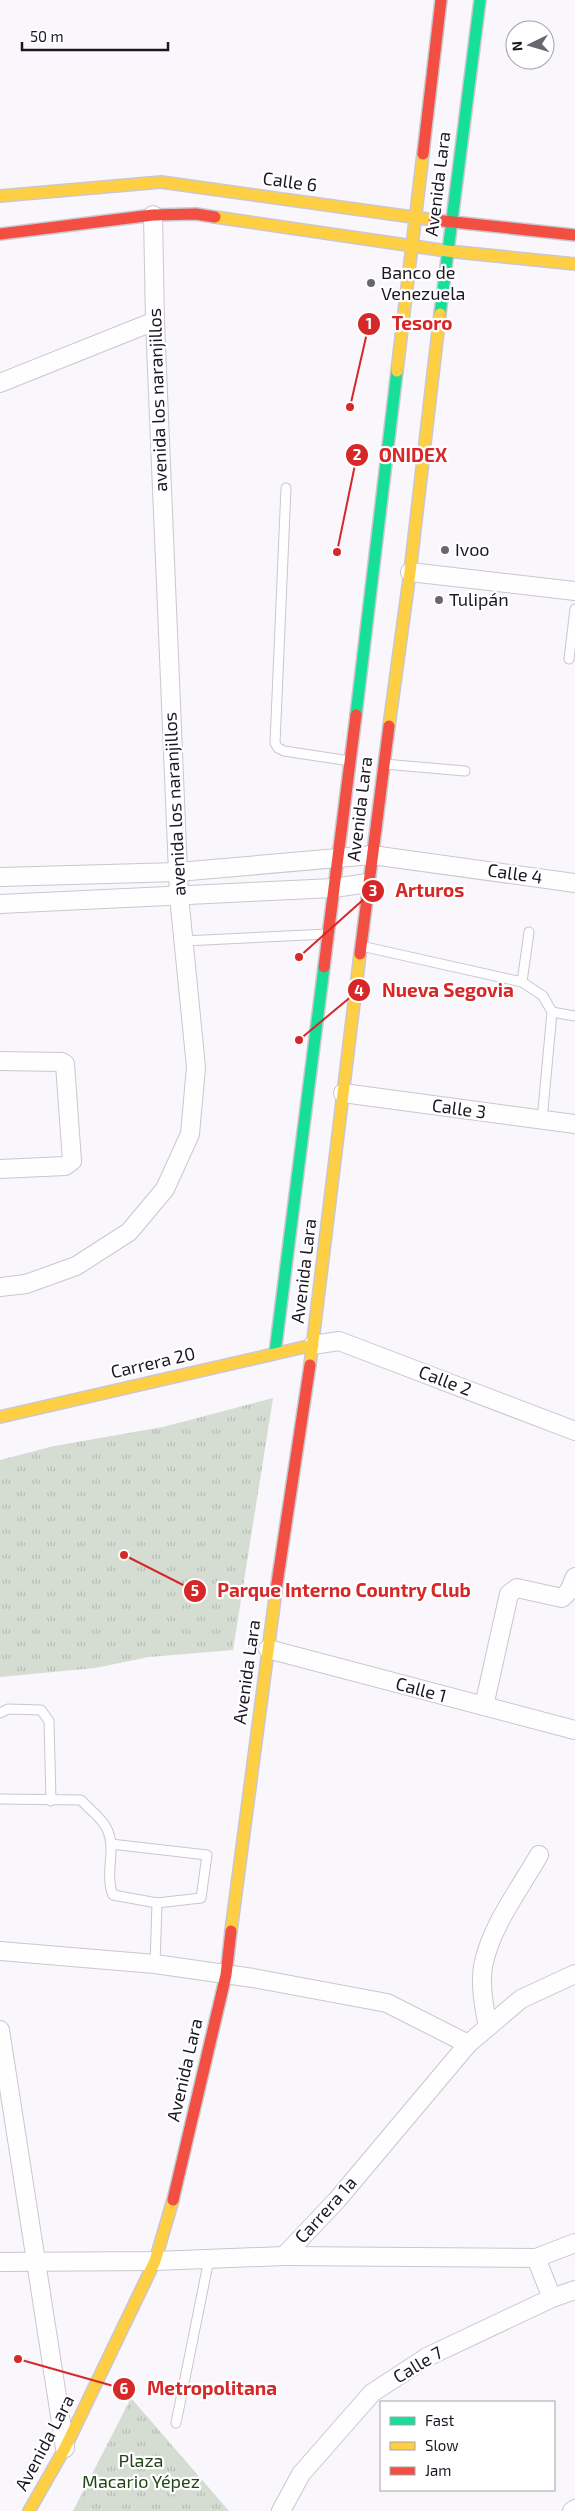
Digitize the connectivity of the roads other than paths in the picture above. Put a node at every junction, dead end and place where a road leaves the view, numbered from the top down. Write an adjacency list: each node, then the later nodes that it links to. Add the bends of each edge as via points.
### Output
1 (441, 0): 5 (street, Avenida Lara)
2 (480, 0): 6 (street, Avenida Lara)
3 (0, 196): 5 (street, Calle 6, via 161,182)
4 (153, 214): 7 (street); 9 (street, via 196,214); 12 (street, avenida los naranjillos)
5 (416, 216): 6 (street, Calle 6); 9 (street, Avenida Lara)
6 (451, 222): 8 (street, Calle 6); 10 (street, Avenida Lara)
7 (0, 234)
8 (575, 235)
9 (412, 247): 10 (street); 19 (street, Avenida Lara)
10 (447, 251): 11 (street); 15 (street, Avenida Lara)
11 (575, 264)
12 (154, 321): 13 (street); 24 (street, avenida los naranjillos)
13 (0, 384)
14 (286, 488): 19 (lane, via 275,743 284,751)
15 (410, 572): 16 (street); 20 (street, Avenida Lara)
16 (575, 591)
17 (575, 609): 18 (lane)
18 (569, 659)
19 (350, 761): 23 (street, Avenida Lara)
20 (384, 764): 21 (lane); 22 (street, Avenida Lara)
21 (464, 771)
22 (372, 855): 23 (street, Calle 4); 26 (street, Calle 4); 27 (street, Avenida Lara)
23 (338, 858): 24 (street, Calle 4); 28 (street, Avenida Lara)
24 (178, 872): 25 (street, Calle 4); 29 (street, avenida los naranjillos)
25 (0, 878)
26 (575, 882)
27 (368, 883): 28 (street); 34 (street, Avenida Lara)
28 (334, 888): 29 (street); 32 (street, Avenida Lara)
29 (179, 896): 30 (street); 33 (street, avenida los naranjillos)
30 (0, 904)
31 (529, 932): 35 (lane)
32 (328, 934): 33 (lane); 46 (street, Avenida Lara)
33 (184, 941): 44 (street, avenida los naranjillos, via 196,1067 190,1134 166,1190 129,1232 76,1266 26,1284)
34 (361, 946): 35 (lane); 39 (street, Avenida Lara)
35 (522, 982): 36 (lane, via 543,996)
36 (552, 1012): 37 (lane); 40 (lane)
37 (575, 1016)
38 (0, 1061): 43 (street, via 65,1064 72,1161 65,1166)
39 (343, 1093): 40 (street, Calle 3); 45 (street, Avenida Lara)
40 (542, 1120): 42 (street, Calle 3)
41 (575, 1120): 42 (lane)
42 (575, 1124)
43 (0, 1169)
44 (0, 1287)
45 (313, 1345): 46 (street, Carrera 20); 48 (street, Calle 2, via 339,1341); 50 (street, Avenida Lara)
46 (275, 1353): 47 (street, Carrera 20)
47 (0, 1417)
48 (575, 1431)
49 (575, 1577): 51 (street, via 562,1598 517,1588 509,1594)
50 (268, 1649): 51 (street, Calle 1); 62 (street, Avenida Lara)
51 (484, 1706): 53 (street, Calle 1)
52 (0, 1712): 55 (lane, via 8,1709 41,1710 48,1721)
53 (575, 1730)
54 (0, 1799): 55 (lane)
55 (51, 1800): 56 (lane, via 81,1800 107,1829)
56 (111, 1844): 58 (lane, via 108,1885 113,1895); 58 (lane, via 206,1855 201,1898)
57 (539, 1855): 63 (street, via 492,1937 483,1966 482,1991)
58 (157, 1903): 60 (lane)
59 (0, 1951): 60 (street)
60 (155, 1964): 62 (street)
61 (575, 1974): 63 (street, Carrera 1a, via 521,1999)
62 (226, 1975): 65 (street, via 387,2003); 71 (street, Avenida Lara, via 171,2210)
63 (488, 2027): 65 (street, Carrera 1a)
64 (0, 2030): 70 (street)
65 (468, 2044): 67 (street, Carrera 1a, via 337,2200)
66 (575, 2242): 68 (street)
67 (284, 2256): 68 (street); 69 (street, Carrera 1a)
68 (536, 2258): 74 (street)
69 (209, 2259): 71 (street, Carrera 1a); 75 (lane)
70 (36, 2260): 71 (street, Carrera 1a); 72 (street, Carrera 1a); 76 (street)
71 (155, 2261): 76 (street, Avenida Lara)
72 (0, 2262)
73 (575, 2290): 74 (street, Calle 7)
74 (552, 2298): 78 (street, Calle 7, via 427,2357 372,2394 301,2474)
75 (176, 2424)
76 (65, 2448): 77 (street, Avenida Lara)
77 (29, 2511)
78 (282, 2511)

